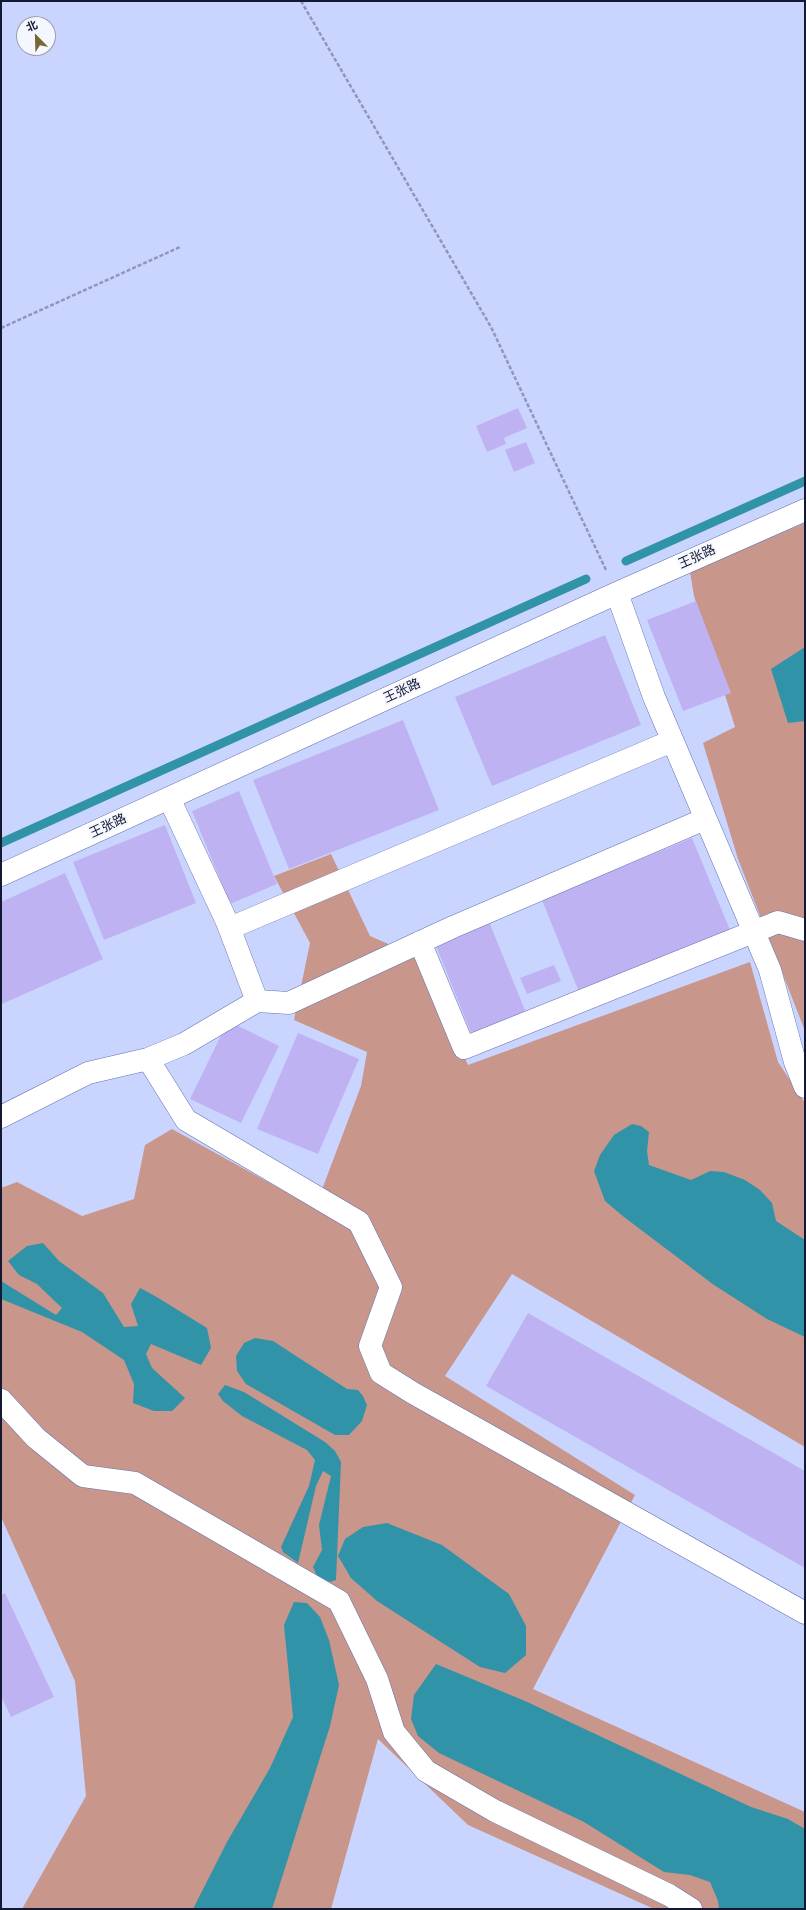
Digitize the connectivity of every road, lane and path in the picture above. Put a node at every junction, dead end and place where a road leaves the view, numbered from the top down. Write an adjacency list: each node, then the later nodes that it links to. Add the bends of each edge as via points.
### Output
1 (302, 1): 5 (path, via 491,328)
2 (180, 247): 3 (path)
3 (1, 328)
4 (805, 510): 5 (street, 王张路)
5 (617, 593): 6 (street); 7 (street, 王张路)
6 (672, 741): 8 (street); 10 (street)
7 (169, 798): 9 (street, 王张路); 10 (street)
8 (705, 819): 12 (street); 13 (street)
9 (1, 875)
10 (230, 928): 14 (street)
11 (805, 930): 12 (street, via 778,922)
12 (754, 932): 13 (street, via 464,1048); 16 (street, via 770,970 795,1062)
13 (420, 942): 14 (street, via 289,1003)
14 (257, 1001): 15 (street, via 184,1044)
15 (148, 1059): 17 (street, via 88,1074); 19 (street, via 186,1120 359,1222 391,1287 370,1346 381,1373)
16 (805, 1087)
17 (1, 1117)
18 (1, 1400): 20 (street, via 36,1438 83,1476 135,1482 339,1601 377,1679 394,1732 426,1771 495,1811 669,1895)
19 (805, 1614)
20 (692, 1909)

